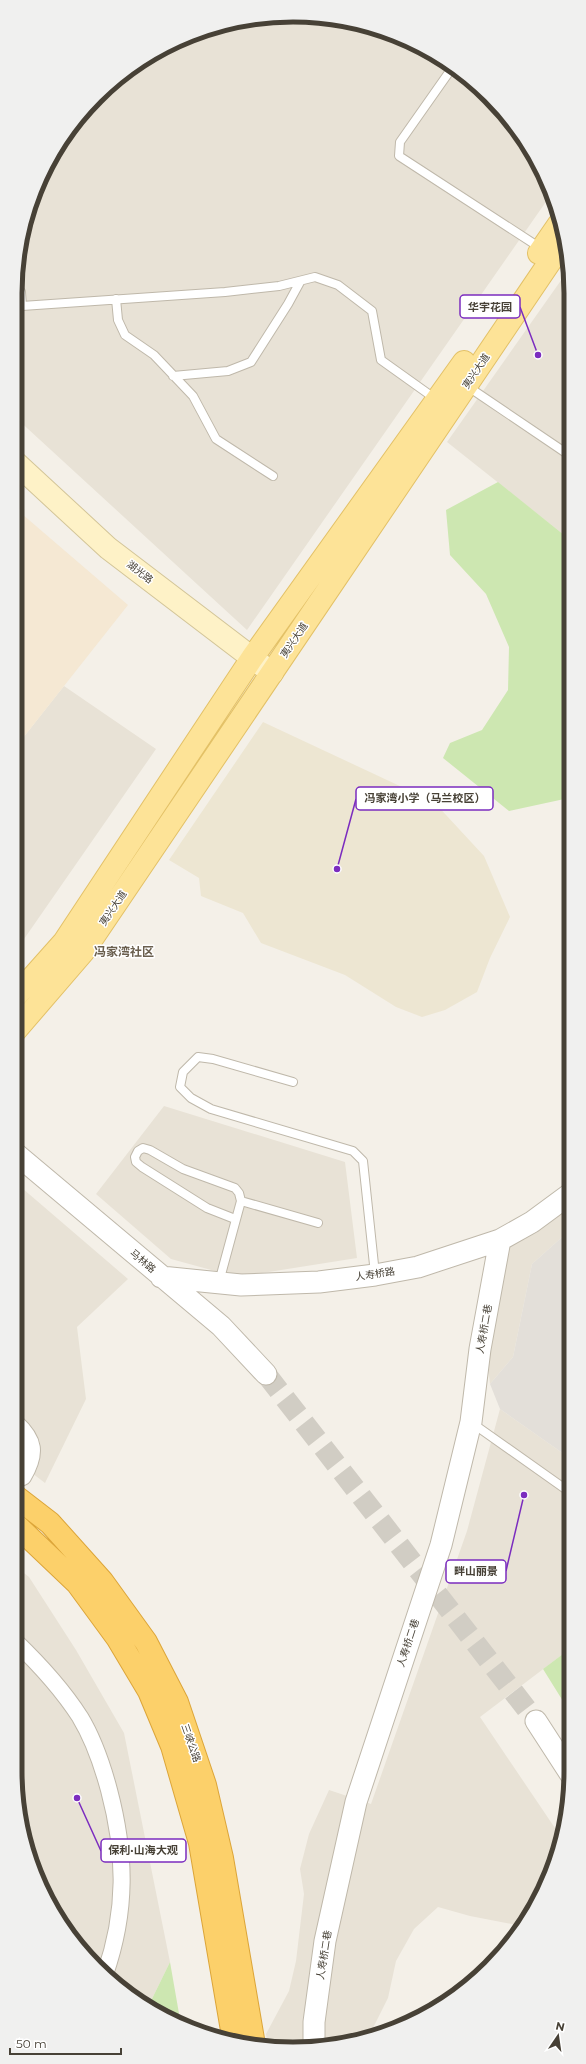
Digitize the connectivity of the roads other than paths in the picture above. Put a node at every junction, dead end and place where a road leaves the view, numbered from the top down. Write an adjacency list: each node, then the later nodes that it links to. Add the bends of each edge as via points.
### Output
1 (449, 72): 4 (lane, via 400,142 398,156)
2 (556, 228): 4 (main road, 夷兴大道)
3 (560, 247): 9 (main road, 夷兴大道)
4 (542, 249): 10 (main road, 夷兴大道)
5 (300, 282): 6 (lane, via 225,292); 8 (lane, via 251,362 228,371); 10 (lane, via 315,277 338,285 372,311 380,360)
6 (116, 300): 7 (lane); 8 (lane, via 118,320 125,335 154,355)
7 (22, 306)
8 (173, 376): 13 (lane, via 193,396 216,439)
9 (466, 386): 11 (lane); 15 (main road, 夷兴大道)
10 (438, 400): 14 (main road, 夷兴大道)
11 (564, 452)
12 (22, 468): 14 (main road, 湖光路, via 108,548)
13 (273, 476)
14 (252, 658): 15 (main road, 湖光路); 16 (main road, 夷兴大道, via 64,942)
15 (272, 673): 17 (main road, 夷兴大道, via 83,952)
16 (22, 990)
17 (22, 1023)
18 (293, 1082): 25 (lane, via 198,1057 184,1072 180,1087 191,1098 211,1109 353,1151 363,1161)
19 (22, 1160): 26 (street, 马林路)
20 (564, 1198): 24 (street, 人寿桥路, via 532,1222)
21 (241, 1201): 22 (lane); 22 (lane, via 235,1188 183,1168 150,1150 143,1148 135,1157 136,1162 142,1167 192,1199); 23 (lane)
22 (235, 1219): 27 (lane)
23 (318, 1223)
24 (500, 1240): 25 (street, 人寿桥路, via 418,1267); 29 (street, 人寿桥二巷, via 480,1349)
25 (375, 1275): 27 (street, 人寿桥路, via 319,1282 241,1285)
26 (161, 1277): 27 (street, 人寿桥路); 28 (street, 马林路, via 221,1326)
27 (218, 1283)
28 (266, 1374)
29 (472, 1422): 32 (lane); 41 (street, 人寿桥二巷, via 441,1545 356,1802 325,1941 314,2022)
30 (22, 1428): 31 (street, via 33,1448 31,1463)
31 (22, 1480)
32 (564, 1488)
33 (22, 1490): 40 (highway, 三峡公路, via 102,1581 146,1642 177,1702 205,1785)
34 (22, 1531): 39 (highway, 三峡公路, via 78,1583 118,1639 149,1691 172,1746 200,1843)
35 (22, 1648): 38 (street, via 53,1680 80,1717 100,1756 118,1822 122,1897 118,1930)
36 (536, 1721): 37 (street)
37 (564, 1764)
38 (107, 1968)
39 (233, 2035)
40 (253, 2039)
41 (314, 2041)

